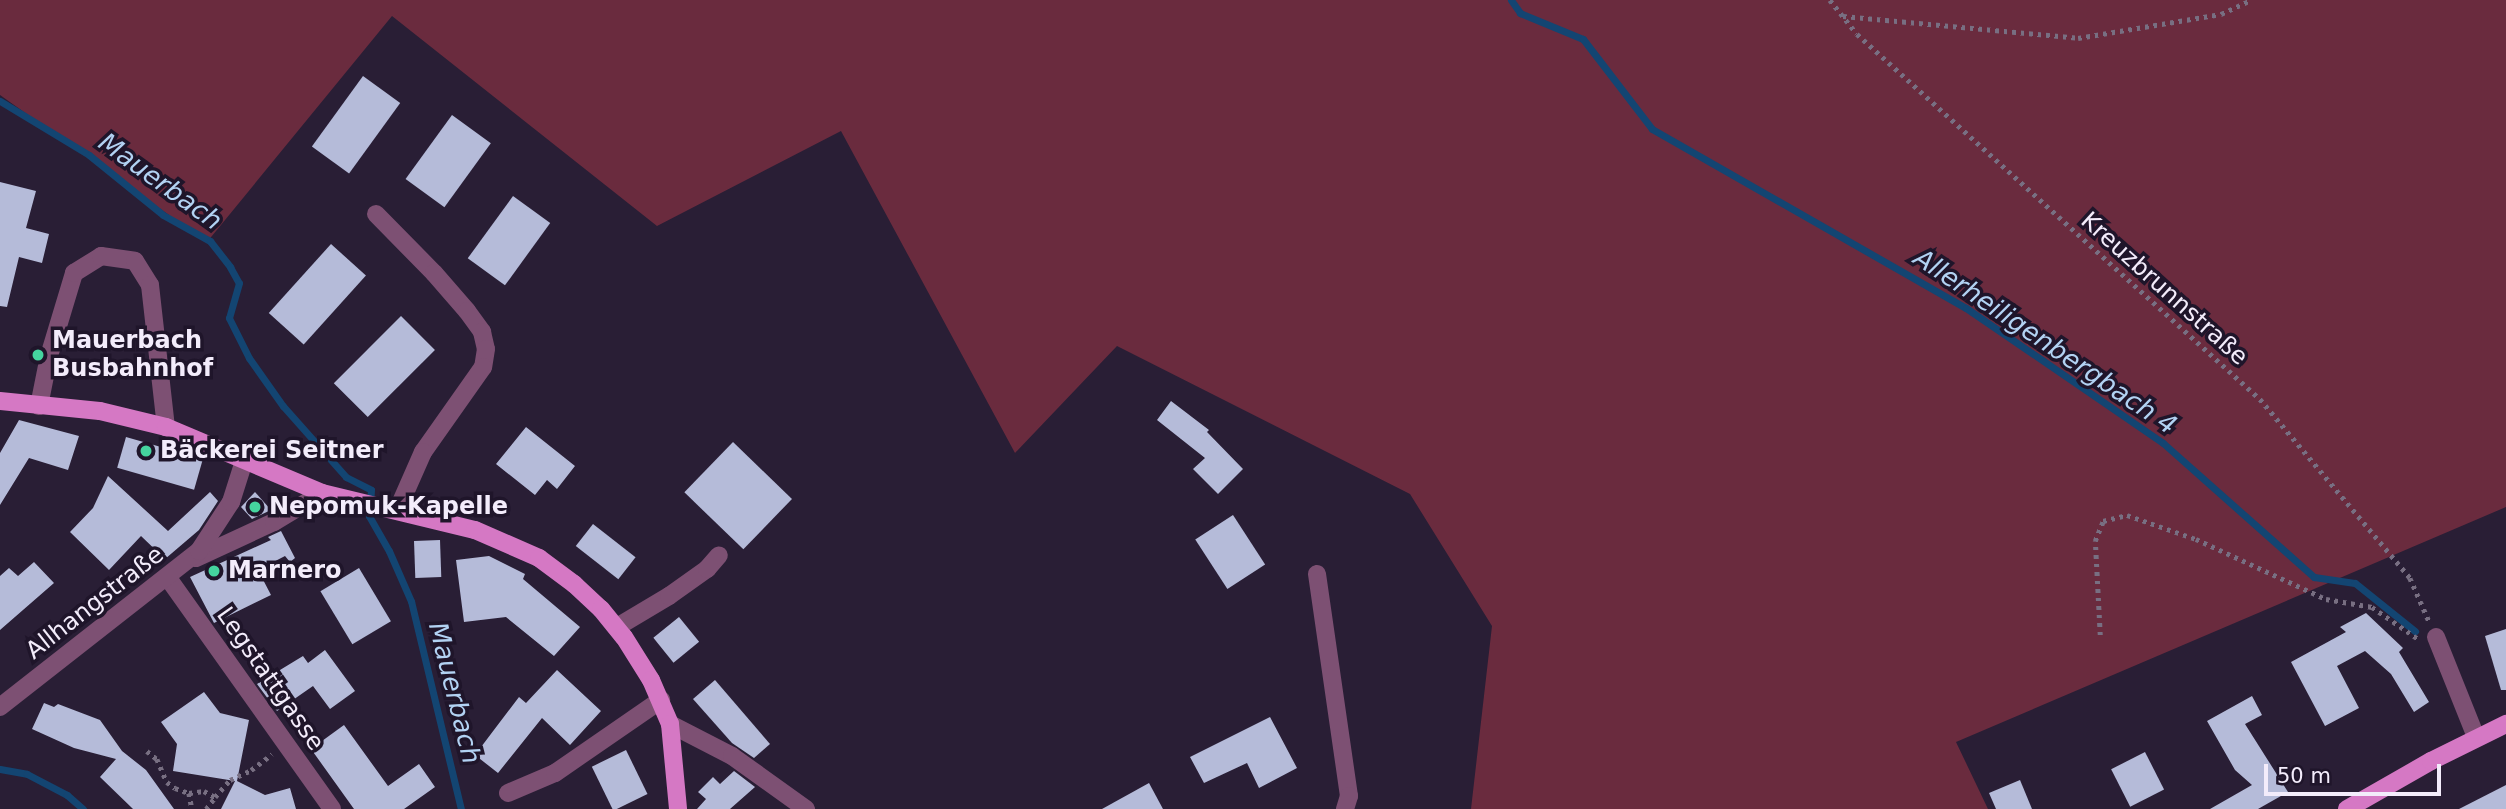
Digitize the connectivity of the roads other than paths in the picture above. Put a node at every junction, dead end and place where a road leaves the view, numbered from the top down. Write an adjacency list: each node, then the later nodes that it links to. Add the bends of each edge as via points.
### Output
1 (376, 214): 7 (street, via 467,311 482,332 486,349 483,368 423,452)
2 (0, 401): 3 (main road)
3 (39, 406): 4 (main road, via 100,411); 4 (street, via 74,273 102,256 135,261 150,285)
4 (166, 427): 5 (main road)
5 (244, 461): 6 (main road); 9 (street, Allhangstraße, via 221,520)
6 (322, 493): 7 (main road); 9 (street, Allhangstraße, via 274,522)
7 (397, 511): 12 (main road, via 475,530 539,558 589,596)
8 (719, 555): 12 (street, via 669,596)
9 (187, 563): 11 (street, Allhangstraße)
10 (1317, 575): 23 (street, via 1349,796)
11 (168, 578): 15 (street, Allhangstraße); 20 (street, Legstattgasse)
12 (617, 627): 14 (main road)
13 (2436, 636): 18 (street)
14 (661, 700): 16 (main road); 19 (street, via 555,773)
15 (0, 707)
16 (670, 724): 21 (main road); 22 (street, via 732,756)
17 (2506, 724): 18 (main road)
18 (2476, 737): 24 (main road)
19 (508, 793)
20 (332, 809)
21 (678, 809)
22 (806, 809)
23 (1345, 809)
24 (2347, 809)

